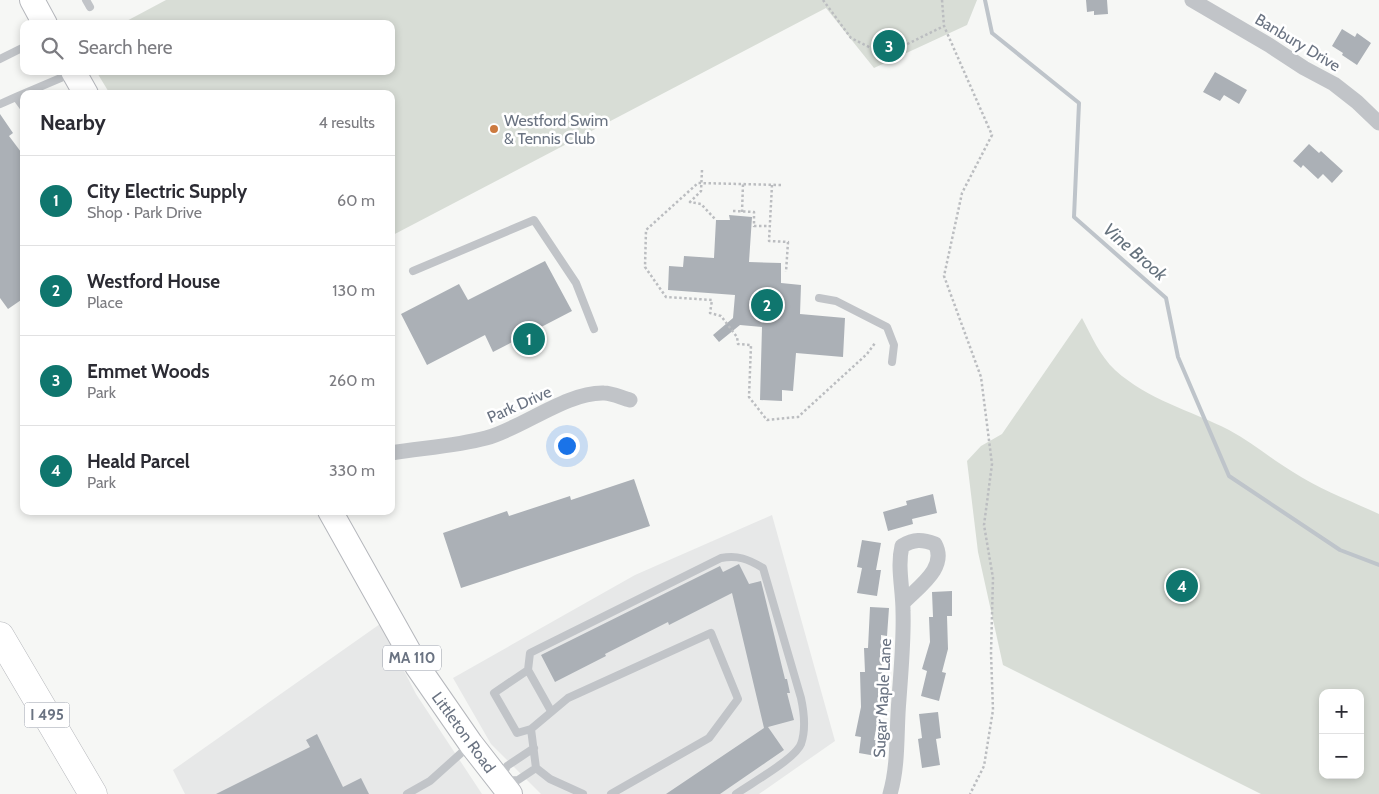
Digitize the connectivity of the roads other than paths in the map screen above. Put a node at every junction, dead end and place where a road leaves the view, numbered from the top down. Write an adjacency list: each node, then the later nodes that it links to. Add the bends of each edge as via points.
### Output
1 (32, 0): 3 (main road)
2 (1192, 0): 14 (street, Banbury Drive, via 1334,84)
3 (43, 20)
4 (20, 49): 5 (lane)
5 (0, 59)
6 (66, 75): 8 (lane)
7 (75, 75): 9 (main road)
8 (32, 90)
9 (84, 90)
10 (20, 95): 11 (lane)
11 (16, 97): 12 (lane); 13 (lane)
12 (20, 102)
13 (0, 104)
14 (1379, 123)
15 (413, 271): 17 (lane, via 534,220 576,283)
16 (819, 298): 18 (lane, via 836,301 887,327 894,345)
17 (594, 329)
18 (892, 362)
19 (630, 400): 20 (street, Park Drive, via 605,393 586,396 565,402 485,438)
20 (395, 452)
21 (332, 515): 27 (main road, Littleton Road / MA 110, via 417,666)
22 (903, 603): 36 (street, Sugar Maple Lane, via 895,777)
23 (0, 636): 31 (highway, I 495)
24 (528, 670): 25 (lane); 26 (lane, via 494,693 517,733); 35 (lane, via 530,653 720,558 732,556 750,560 763,568 804,714 800,746 789,758)
25 (552, 711): 26 (lane); 34 (lane, via 568,698 711,633 738,699 709,738)
26 (532, 729): 28 (lane)
27 (471, 744): 30 (main road, Littleton Road / MA 110); 32 (lane, via 430,781)
28 (534, 748): 29 (lane); 30 (lane, via 507,766)
29 (536, 768): 30 (lane); 33 (lane, via 550,779)
30 (505, 788)
31 (93, 794)
32 (407, 794)
33 (583, 794)
34 (611, 794)
35 (736, 794)
36 (890, 794)

